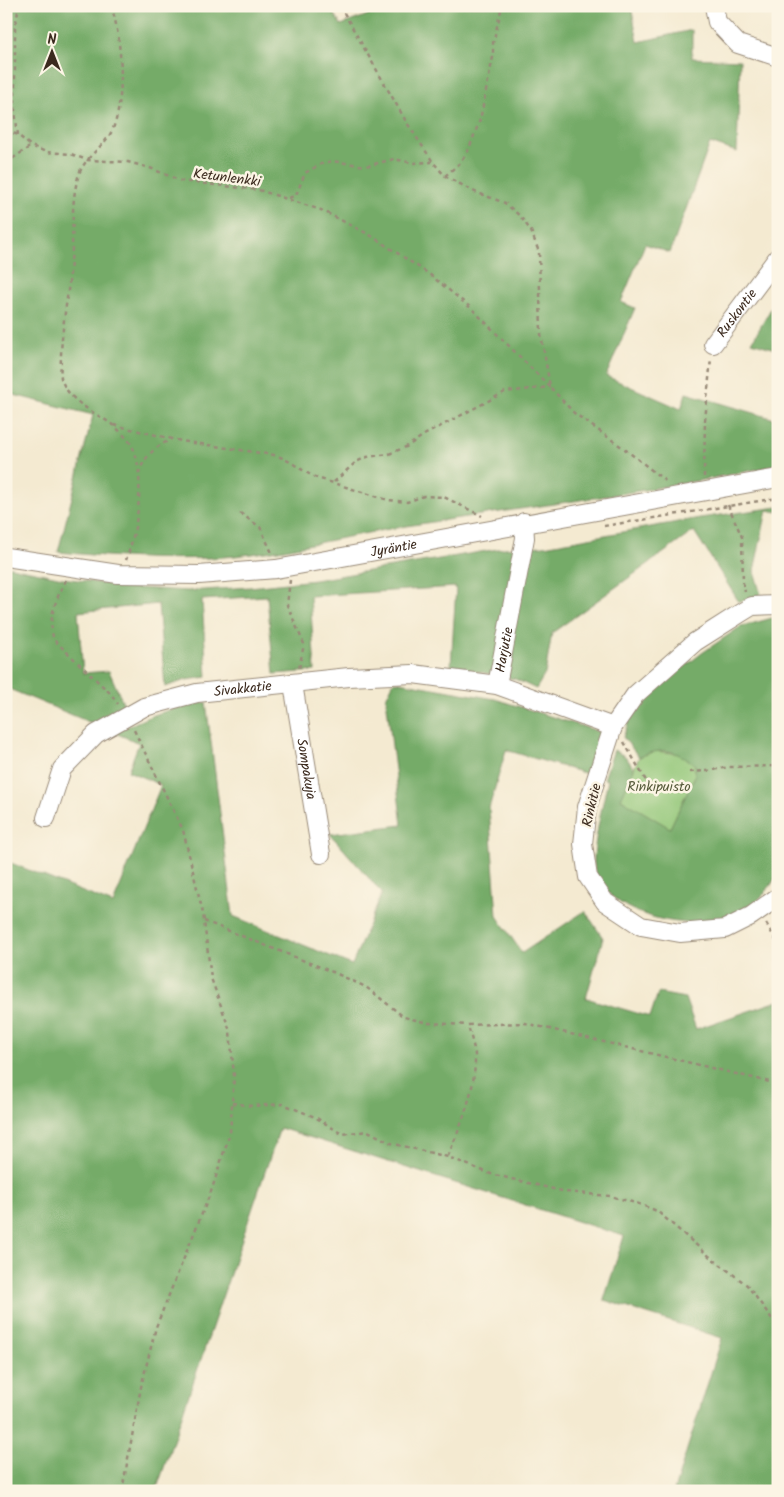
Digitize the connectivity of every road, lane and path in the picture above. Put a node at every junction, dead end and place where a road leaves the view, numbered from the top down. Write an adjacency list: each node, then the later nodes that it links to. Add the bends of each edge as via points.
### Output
1 (19, 6): 8 (path, via 15,27)
2 (111, 6): 10 (path, via 118,25 119,113 109,137)
3 (340, 6): 11 (path)
4 (502, 6): 13 (path, via 480,120 468,151)
5 (714, 6): 6 (street, via 717,22 738,44)
6 (778, 57)
7 (6, 130): 8 (path, Ketunlenkki)
8 (18, 135): 9 (path, Ketunlenkki)
9 (31, 146): 10 (path, Ketunlenkki); 12 (path)
10 (87, 160): 14 (path, Ketunlenkki, via 128,162 181,181 258,190); 18 (path, via 75,188 71,261 62,325 61,377 78,403)
11 (433, 162): 13 (path); 14 (path, via 413,163 394,159 366,166 332,161 306,173 296,195)
12 (6, 163)
13 (445, 176): 17 (path, via 505,203 531,231 539,252 541,334)
14 (288, 198): 17 (path, Ketunlenkki, via 321,210 370,235 429,274 471,308)
15 (778, 257): 16 (street, Ruskontie)
16 (713, 344): 23 (path, via 705,421)
17 (550, 387): 22 (path, via 505,392 424,434 408,446 356,462); 24 (path, Ketunlenkki, via 574,413)
18 (112, 425): 19 (path); 20 (path, via 133,448)
19 (173, 439): 20 (path, via 144,460); 22 (path, via 287,458 308,474)
20 (139, 478): 34 (path, via 138,516 124,566)
21 (778, 478): 23 (street, Jyräntie)
22 (334, 482): 30 (path, via 388,500 407,502 424,496 444,497)
23 (705, 490): 24 (street, Jyräntie)
24 (684, 494): 28 (street, Jyräntie)
25 (778, 498): 26 (path)
26 (728, 505): 29 (path); 36 (path, via 742,537 743,583)
27 (240, 513): 32 (path, via 260,527)
28 (524, 522): 30 (street, Jyräntie); 38 (street, Harjutie, via 525,538)
29 (604, 526)
30 (501, 527): 32 (street, Jyräntie)
31 (6, 557): 33 (street, Jyräntie)
32 (282, 567): 34 (street, Jyräntie, via 199,575); 37 (path, via 290,591 287,605 304,644)
33 (73, 568): 34 (street, Jyräntie); 39 (path, via 54,608 51,631 54,640 111,694)
34 (118, 574)
35 (778, 605): 36 (street)
36 (752, 606): 40 (street, Rinkitie, via 695,642 635,695)
37 (296, 683): 38 (street, Sivakkatie, via 413,674); 39 (street, Sivakkatie, via 197,693 144,707); 45 (street, Sompakuja)
38 (497, 685): 40 (street, Harjutie)
39 (127, 716): 44 (street, Sivakkatie, via 96,734 62,769); 48 (path, via 183,830)
40 (612, 729): 43 (path, via 630,751); 47 (street, Rinkitie, via 588,807 583,844 588,877 605,902 641,926 680,933 725,929)
41 (778, 766): 42 (path)
42 (690, 772)
43 (649, 786)
44 (46, 818)
45 (321, 854)
46 (778, 897): 47 (street, Rinkitie)
47 (759, 910): 49 (path)
48 (204, 921): 50 (path, via 366,987 404,1016 428,1023); 52 (path, via 211,978 230,1031 234,1076)
49 (778, 944)
50 (468, 1025): 51 (path, via 525,1023); 53 (path, via 475,1055 472,1084)
51 (778, 1084)
52 (232, 1103): 53 (path, via 252,1106 283,1104 315,1117 342,1134 368,1131 391,1143); 55 (path, via 230,1133 212,1189 156,1327 140,1387)
53 (448, 1157): 54 (path, via 491,1174 566,1192 610,1196 657,1211 747,1285)
54 (778, 1327)
55 (122, 1491)

